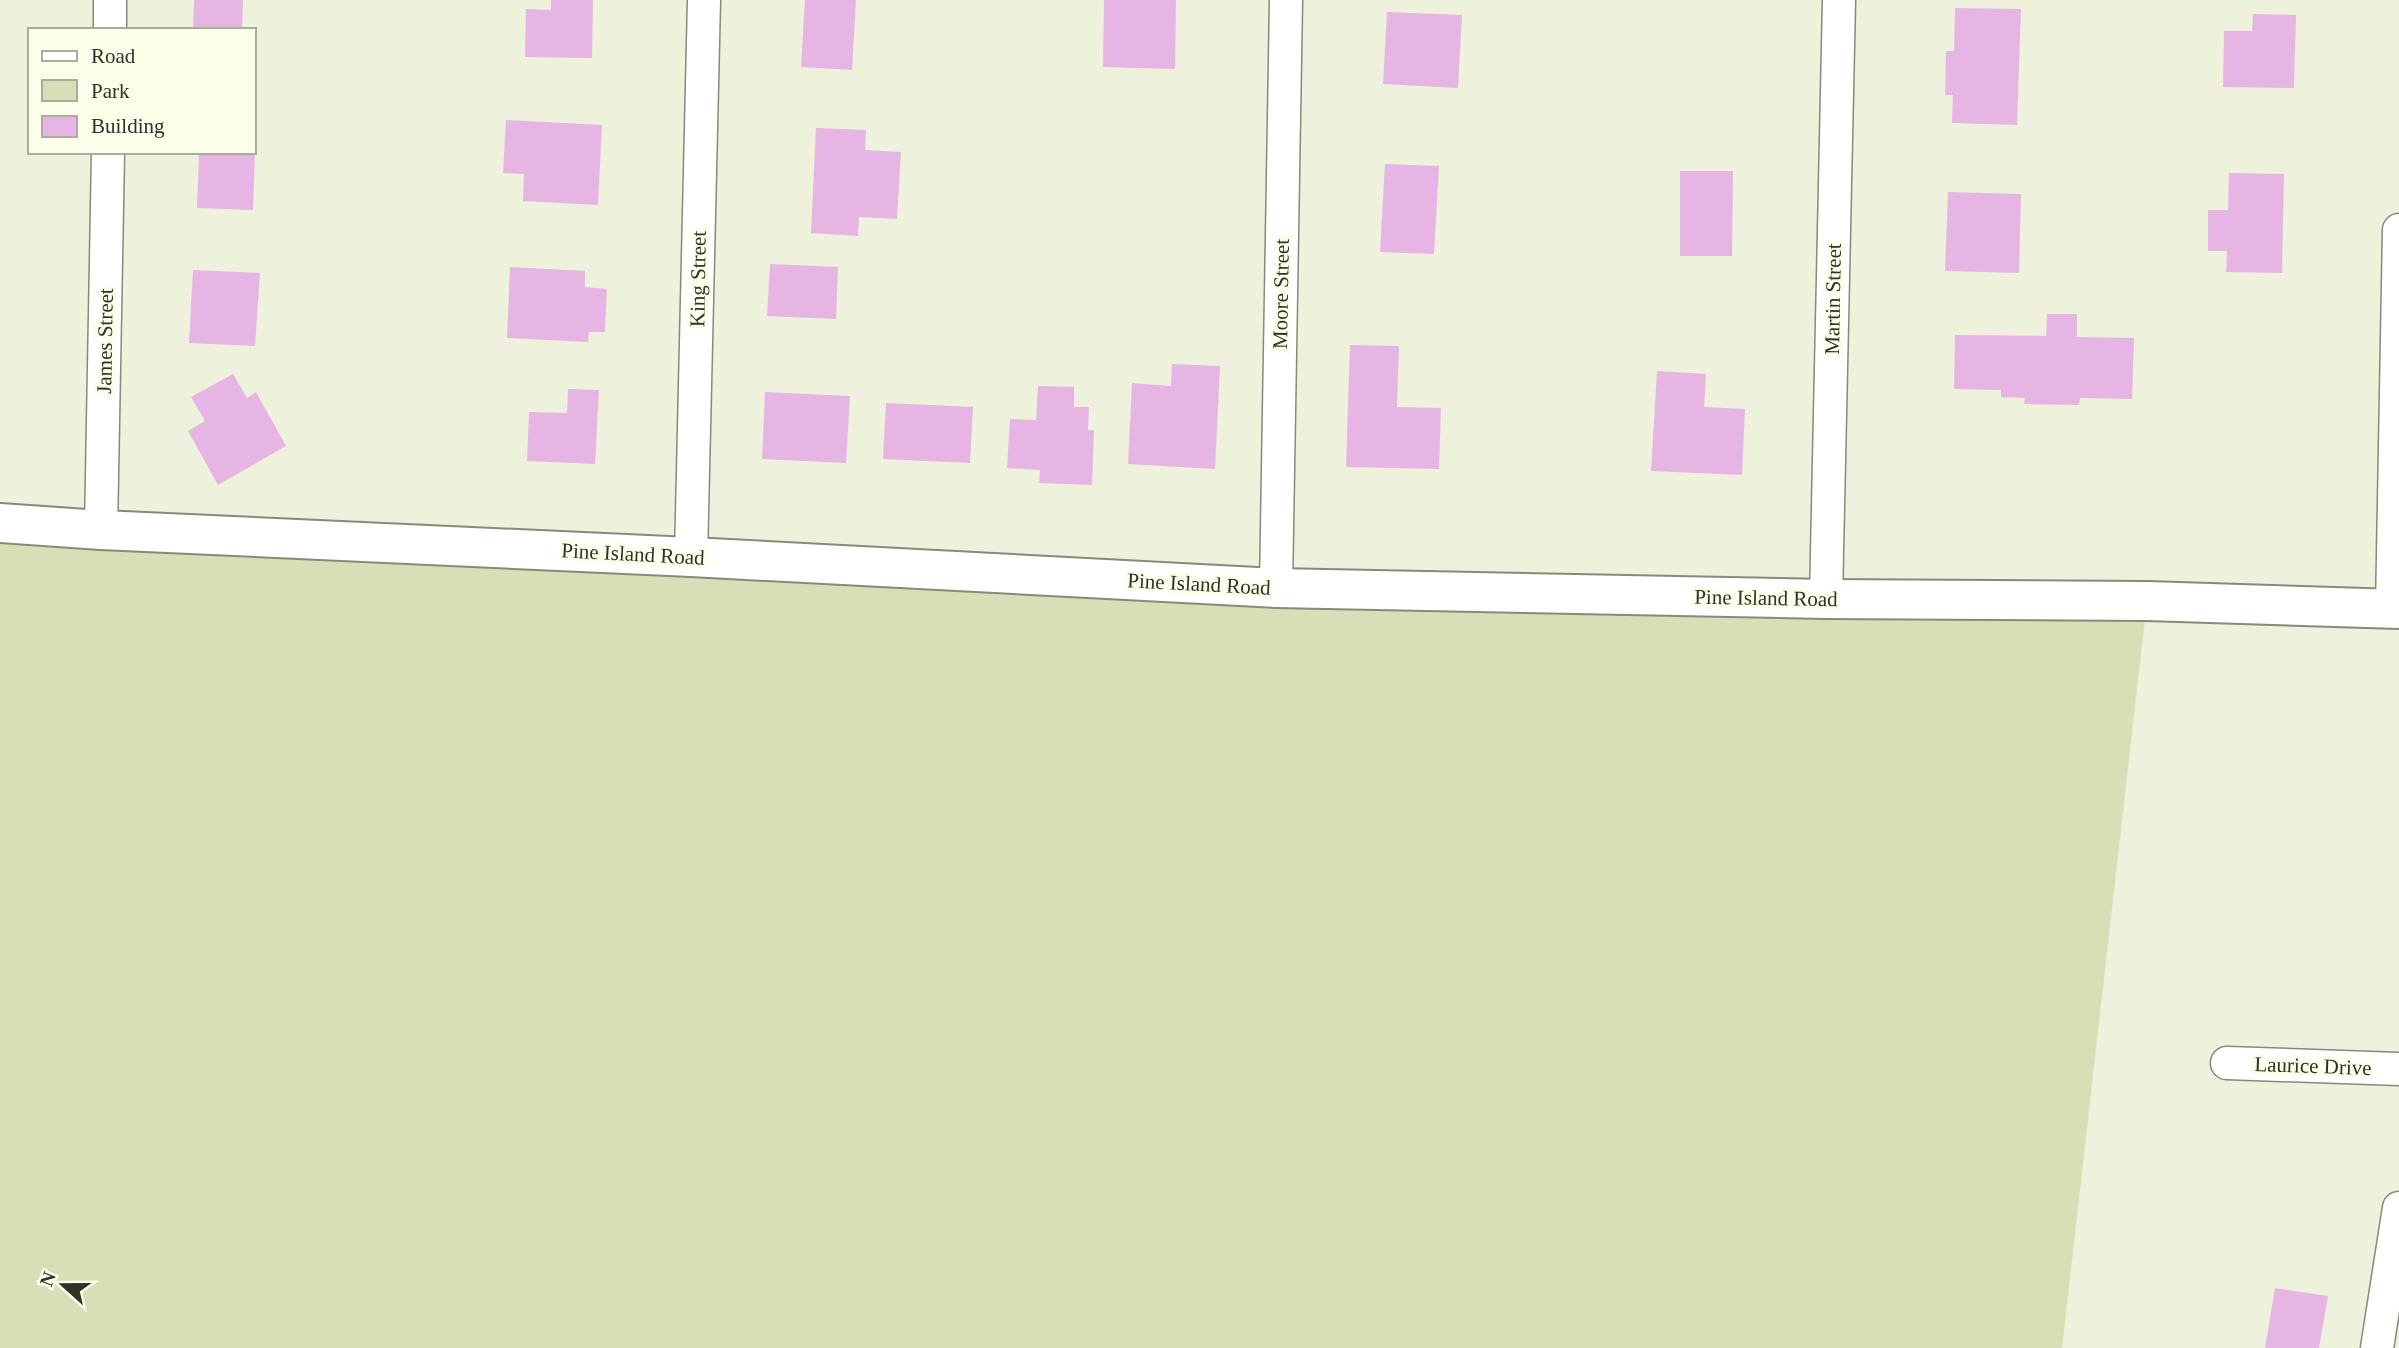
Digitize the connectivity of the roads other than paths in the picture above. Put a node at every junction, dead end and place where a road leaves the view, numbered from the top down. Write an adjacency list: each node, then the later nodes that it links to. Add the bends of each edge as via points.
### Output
1 (110, 0): 5 (street)
2 (704, 0): 10 (street, King Street)
3 (1286, 0): 11 (street, Moore Street)
4 (1839, 0): 12 (street, Martin Street)
5 (110, 28)
6 (108, 154): 9 (street, James Street)
7 (2399, 230): 13 (street)
8 (0, 523): 9 (street, Pine Island Road)
9 (102, 530): 10 (street, Pine Island Road)
10 (691, 557): 11 (street, Pine Island Road)
11 (1276, 588): 12 (street, Pine Island Road)
12 (1826, 599): 13 (street, Pine Island Road, via 2147,601)
13 (2395, 609)
14 (2227, 1063): 15 (street, Laurice Drive)
15 (2399, 1069)
16 (2399, 1208): 17 (street)
17 (2377, 1348)

